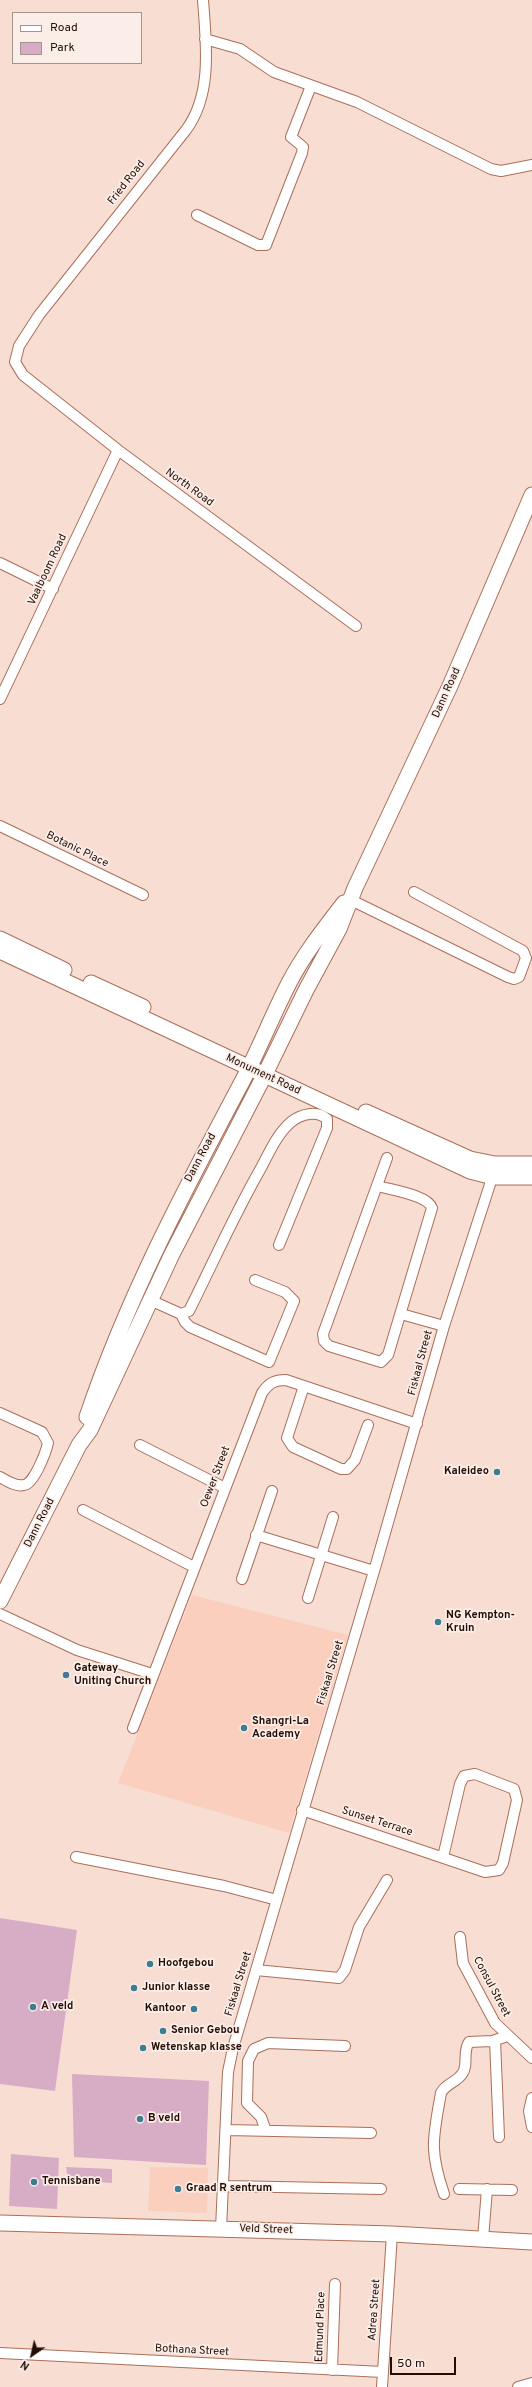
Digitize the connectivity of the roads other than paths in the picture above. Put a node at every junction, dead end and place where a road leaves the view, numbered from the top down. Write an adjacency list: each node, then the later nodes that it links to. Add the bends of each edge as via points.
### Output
1 (203, 0): 2 (street, Fried Road)
2 (205, 39): 3 (street, via 240,49 274,72); 6 (street, Fried Road, via 202,95 194,119 38,315 19,346)
3 (312, 86): 4 (street, via 357,102 491,169); 5 (street, via 292,137 303,147 302,153 266,245 258,244)
4 (532, 165)
5 (197, 215)
6 (15, 362): 7 (street, North Road, via 23,375)
7 (118, 450): 10 (street, Vaalboom Road); 11 (street, North Road)
8 (532, 496): 15 (main road, Dann Road, via 444,700)
9 (0, 564): 10 (street)
10 (53, 589): 12 (street, Vaalboom Road)
11 (356, 626)
12 (0, 698)
13 (0, 826): 16 (street, Botanic Place)
14 (414, 892): 15 (street, via 523,951 526,958 519,977 508,977)
15 (353, 894): 19 (main road, Dann Road, via 303,959); 20 (main road, Dann Road)
16 (143, 895)
17 (0, 939): 19 (main road, Monument Road)
18 (0, 951): 19 (main road, Monument Road)
19 (251, 1064): 20 (main road, Monument Road); 36 (main road, Dann Road, via 186,1186 127,1312 106,1360)
20 (266, 1071): 23 (main road, Monument Road, via 470,1171); 28 (main road, Dann Road)
21 (387, 1158): 25 (street)
22 (532, 1164): 23 (main road, Monument Road)
23 (489, 1170): 24 (main road, Monument Road); 31 (street, Fiskaal Street, via 484,1201)
24 (532, 1177)
25 (378, 1186): 30 (street, via 420,1198 428,1202 432,1208); 30 (street, via 323,1334 324,1341 333,1347 379,1362 384,1361)
26 (279, 1245): 29 (street, via 327,1128 327,1119 322,1116 300,1116 290,1123 277,1140 241,1203 189,1311)
27 (255, 1280): 29 (street, via 285,1292 294,1301 269,1362 190,1327)
28 (150, 1300): 29 (street); 36 (main road, Dann Road, via 92,1427)
29 (181, 1314)
30 (401, 1314): 31 (street)
31 (444, 1326): 34 (street, Fiskaal Street)
32 (304, 1386): 34 (street, Oewer Street); 35 (street, via 287,1438 293,1447 347,1469 355,1460); 39 (street, Oewer Street, via 286,1380 276,1380 268,1384 262,1393)
33 (0, 1413): 38 (street, via 42,1432 48,1442 30,1482 23,1486)
34 (417, 1424): 46 (street, Fiskaal Street)
35 (368, 1425)
36 (79, 1445): 49 (main road, Dann Road)
37 (140, 1445): 39 (street)
38 (0, 1477)
39 (225, 1488): 45 (street, Oewer Street)
40 (272, 1491): 43 (street)
41 (83, 1510): 45 (street)
42 (333, 1517): 44 (street)
43 (256, 1535): 44 (street); 47 (street)
44 (322, 1556): 46 (street); 48 (street)
45 (194, 1567): 51 (street, Oewer Street)
46 (374, 1571): 53 (street, Fiskaal Street)
47 (242, 1579)
48 (308, 1598)
49 (0, 1601)
50 (0, 1614): 51 (street, via 77,1650)
51 (152, 1674): 52 (street, Oewer Street)
52 (133, 1728)
53 (302, 1810): 55 (street, Sunset Terrace); 57 (street, Fiskaal Street)
54 (76, 1857): 57 (street, via 224,1886)
55 (443, 1857): 55 (street, Sunset Terrace, via 485,1872 499,1870 503,1863 516,1805 517,1795 514,1789 475,1774 464,1776)
56 (386, 1880): 59 (street, via 359,1927 346,1970 340,1978)
57 (277, 1900): 59 (street, Fiskaal Street)
58 (460, 1937): 60 (street, Consul Street, via 464,1966 495,2023)
59 (256, 1970): 66 (street, Fiskaal Street, via 229,2065)
60 (508, 2036): 61 (street); 63 (street, Consul Street)
61 (495, 2040): 69 (street); 75 (street, via 469,2042 462,2075 441,2093 432,2150)
62 (345, 2046): 67 (street, via 268,2043 254,2049 248,2061 247,2103 261,2117)
63 (532, 2058)
64 (532, 2098): 65 (street, via 529,2111)
65 (532, 2127)
66 (226, 2130): 67 (street); 70 (street, Fiskaal Street)
67 (266, 2131): 68 (street)
68 (371, 2133)
69 (499, 2137)
70 (225, 2186): 71 (street); 77 (street, Fiskaal Street)
71 (381, 2189)
72 (459, 2189): 73 (street)
73 (487, 2189): 74 (street); 79 (street)
74 (512, 2190)
75 (444, 2194)
76 (0, 2223): 77 (main road, Veld Street)
77 (221, 2229): 78 (main road, Veld Street)
78 (392, 2234): 79 (main road, Veld Street); 84 (street, Adrea Street)
79 (483, 2239): 80 (main road, Veld Street)
80 (532, 2242)
81 (335, 2284): 83 (street, Edmund Place)
82 (0, 2353): 83 (street, Bothana Street)
83 (332, 2370): 84 (street, Bothana Street)
84 (383, 2372): 86 (street, Adrea Street)
85 (532, 2383): 87 (street)
86 (382, 2387)
87 (518, 2387)

